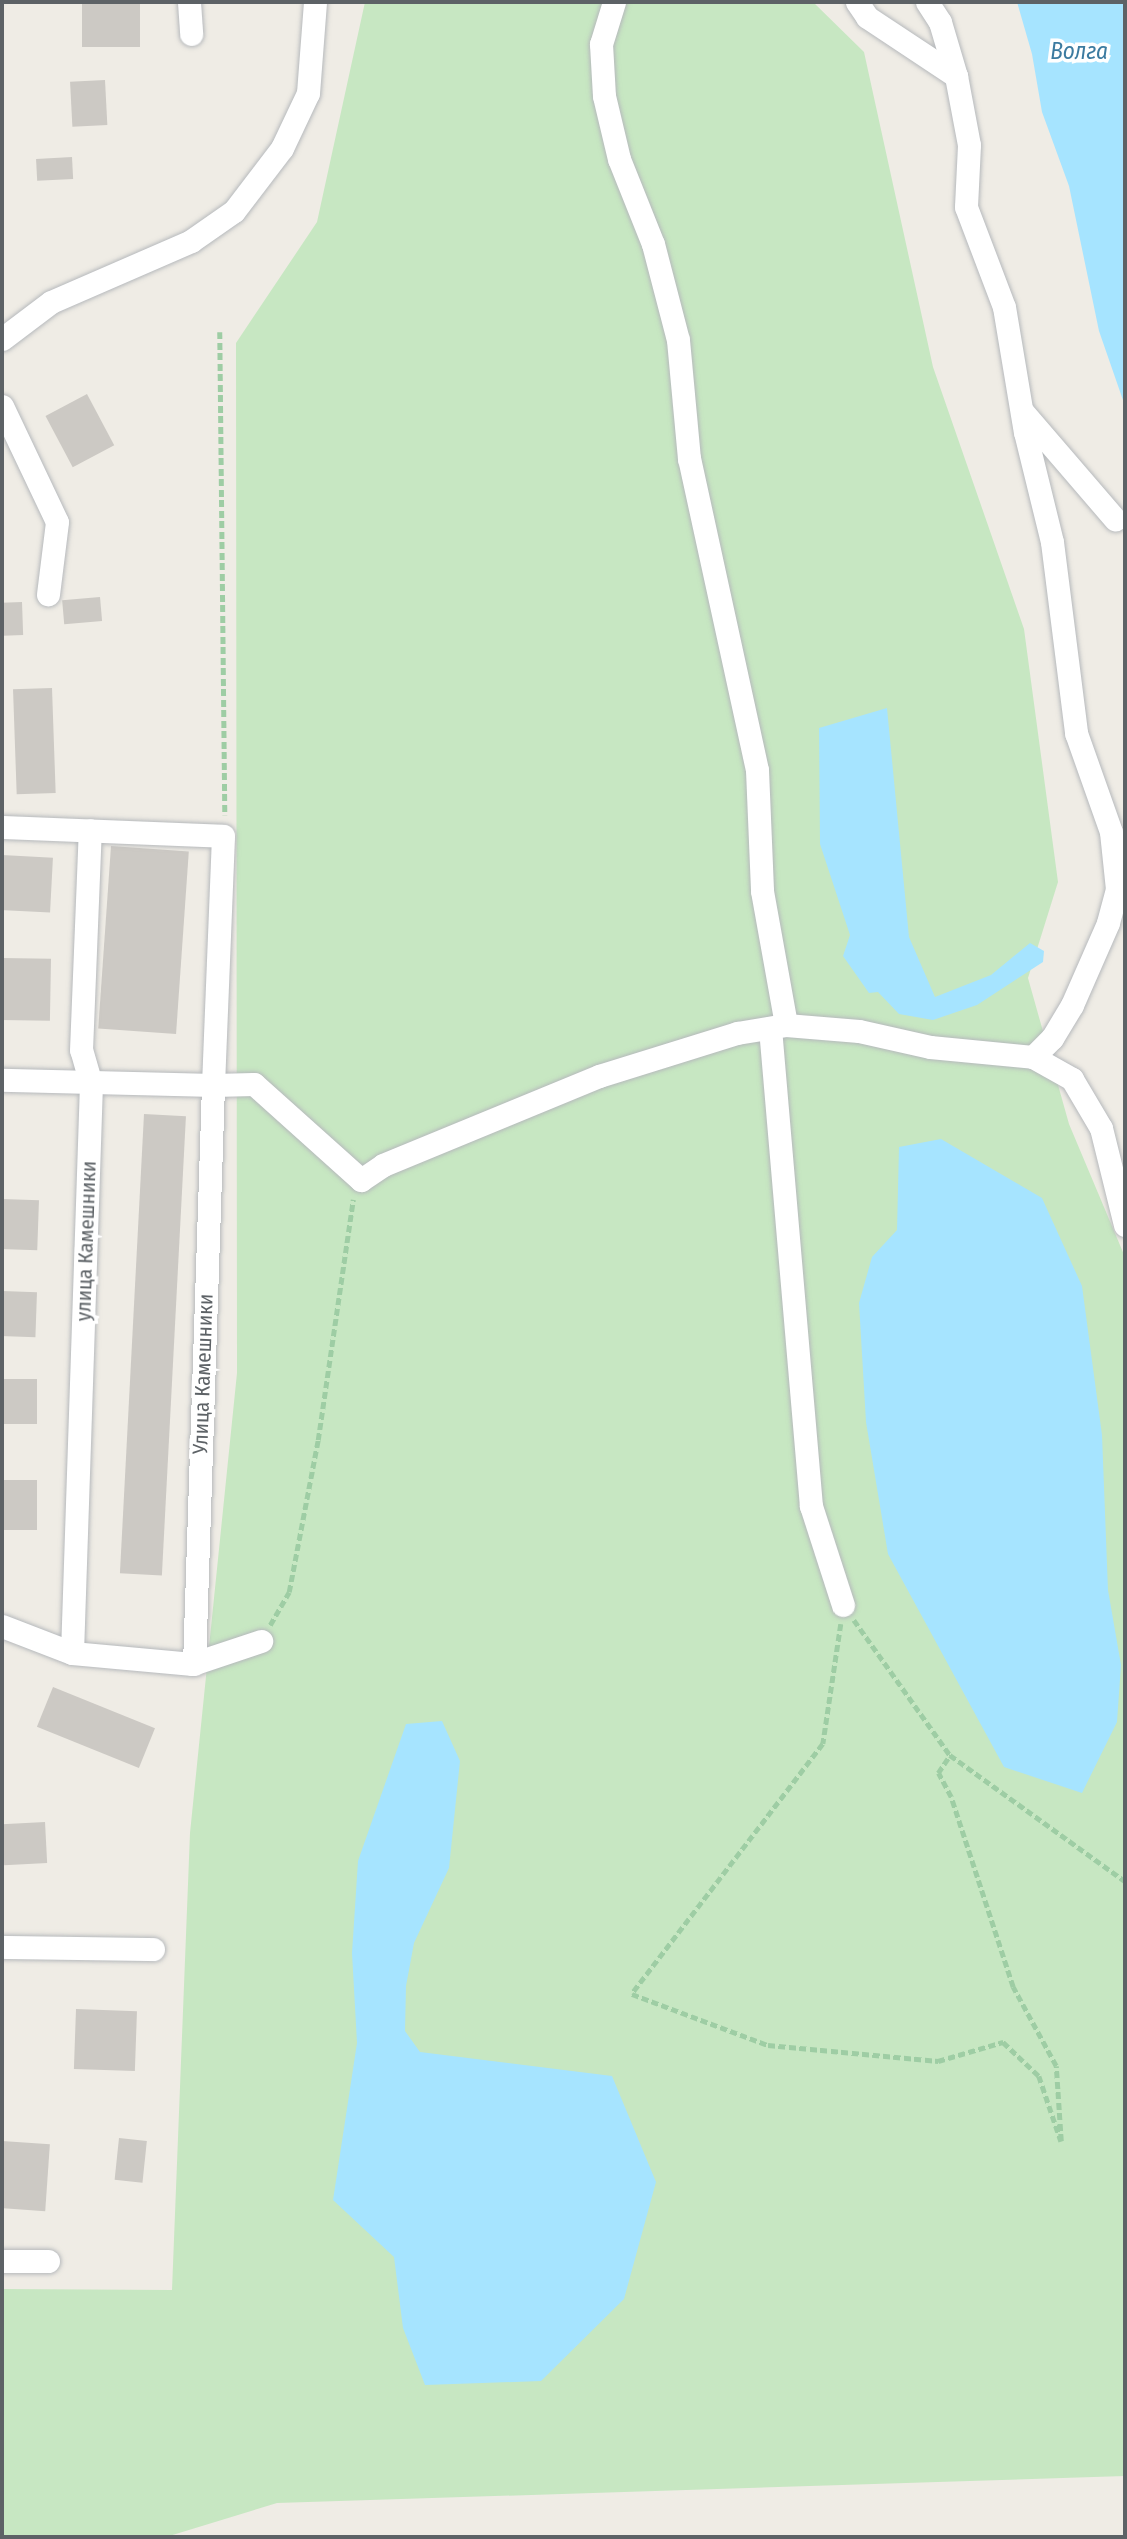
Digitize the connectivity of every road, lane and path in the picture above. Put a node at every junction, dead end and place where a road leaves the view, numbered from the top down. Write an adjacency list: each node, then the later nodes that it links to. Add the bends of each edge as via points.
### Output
1 (189, 2): 6 (street)
2 (315, 2): 9 (street, via 308,93 282,148 234,211 191,241 51,302)
3 (614, 2): 17 (street, via 601,44 604,96 620,159 653,244 678,340 689,458 757,770 762,891)
4 (857, 2): 7 (street, via 867,17)
5 (927, 2): 7 (street, via 940,22)
6 (191, 34)
7 (956, 76): 11 (street, via 969,145 966,206 1004,307)
8 (220, 332): 16 (path, via 228,786)
9 (2, 339)
10 (2, 407): 13 (street, via 57,522)
11 (1020, 409): 12 (street); 18 (street, via 1052,542 1076,733 1111,832 1117,889 1108,923 1072,1005 1052,1038)
12 (1115, 519)
13 (48, 594)
14 (2, 827): 15 (street)
15 (90, 830): 16 (street); 20 (street, улица Камешники, via 81,1050)
16 (223, 836): 21 (street, Улица Камешники)
17 (778, 1026): 18 (street, via 859,1031 930,1047); 22 (street, via 737,1033 599,1076 383,1165); 24 (street, via 811,1506)
18 (1033, 1057): 23 (street, via 1072,1079 1101,1128)
19 (2, 1080): 20 (street)
20 (91, 1084): 21 (street); 27 (street, улица Камешники)
21 (213, 1085): 22 (street, via 254,1084); 28 (street, Улица Камешники)
22 (361, 1180): 26 (path, via 351,1206 318,1440 289,1592)
23 (1125, 1225)
24 (843, 1605): 29 (path); 29 (path, via 823,1744 632,1994 768,2045 939,2061 1003,2042 1039,2076 1061,2141 1056,2066 1013,1987 951,1797 938,1773)
25 (2, 1626): 27 (street)
26 (261, 1641): 28 (street)
27 (72, 1653): 28 (street)
28 (194, 1664)
29 (950, 1755): 30 (path)
30 (1125, 1881)
31 (2, 1947): 32 (street)
32 (153, 1949)
33 (2, 2260): 34 (street)
34 (48, 2261)

